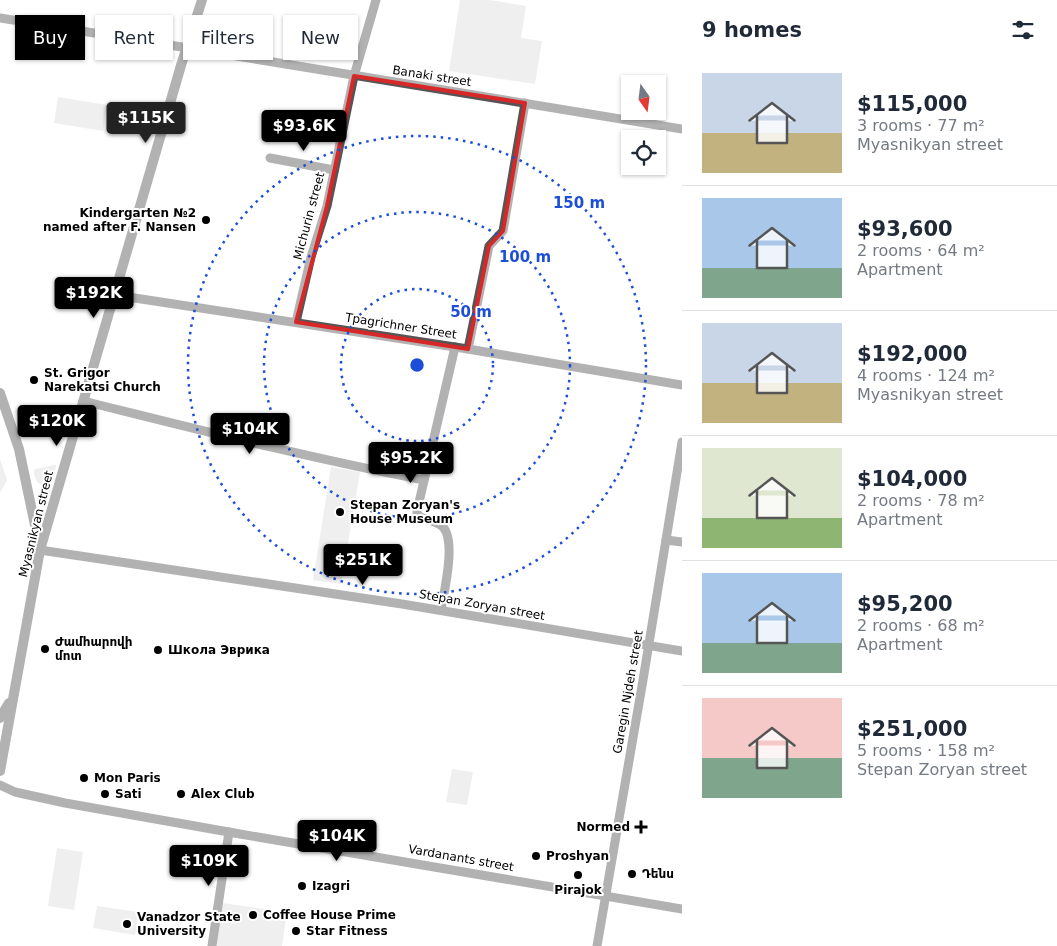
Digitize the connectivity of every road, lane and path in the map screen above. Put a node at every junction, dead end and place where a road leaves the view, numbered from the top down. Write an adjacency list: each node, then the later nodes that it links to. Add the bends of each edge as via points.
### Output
1 (202, 0): 3 (street, Myasnikyan street)
2 (376, 0): 8 (street, Michurin street)
3 (198, 15)
4 (0, 18): 5 (street, Banaki street)
5 (183, 47)
6 (184, 60): 13 (street, Myasnikyan street)
7 (259, 60): 8 (street, Banaki street)
8 (354, 76): 9 (street, Banaki street); 12 (street, Michurin street)
9 (525, 103): 10 (street, Banaki street); 16 (street, via 503,231 489,246)
10 (682, 129)
11 (270, 158): 12 (street)
12 (334, 170): 14 (street, Michurin street)
13 (115, 295): 14 (street, Tpagrichner Street); 19 (street, Myasnikyan street)
14 (296, 322): 15 (street, Tpagrichner Street)
15 (455, 347): 16 (street, Tpagrichner Street); 22 (street)
16 (468, 349): 17 (street, Tpagrichner Street)
17 (682, 386)
18 (0, 393): 25 (street, via 20,449)
19 (83, 401): 22 (street, via 268,447); 25 (street, Myasnikyan street)
20 (682, 442): 21 (street, Garegin Njdeh street)
21 (680, 468): 23 (street, Garegin Njdeh street)
22 (424, 480): 26 (street, via 417,514 441,525 448,542 449,563)
23 (666, 540): 24 (street); 27 (street, Garegin Njdeh street)
24 (682, 542)
25 (40, 550): 26 (street, Stepan Zoryan street); 29 (street, Myasnikyan street)
26 (441, 610): 27 (street, Stepan Zoryan street)
27 (649, 645): 28 (street, Stepan Zoryan street); 34 (street, Garegin Njdeh street)
28 (682, 651)
29 (14, 695): 30 (street); 31 (street, Myasnikyan street)
30 (0, 718)
31 (0, 771)
32 (0, 785): 33 (street, Vardanants street, via 14,792 65,803)
33 (229, 832): 34 (street, Vardanants street); 36 (street)
34 (605, 896): 35 (street, Vardanants street); 37 (street, Garegin Njdeh street)
35 (682, 909)
36 (212, 946)
37 (597, 946)

